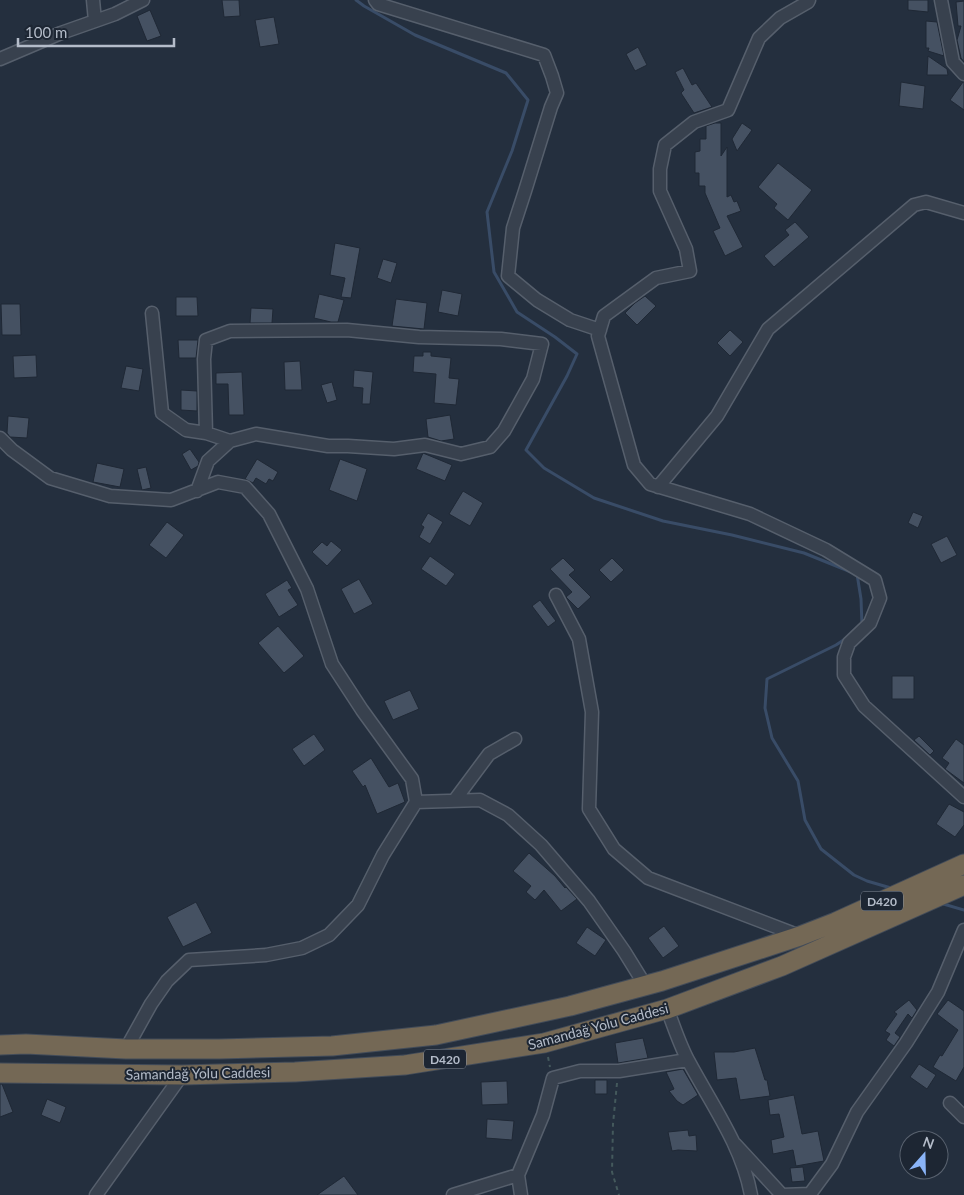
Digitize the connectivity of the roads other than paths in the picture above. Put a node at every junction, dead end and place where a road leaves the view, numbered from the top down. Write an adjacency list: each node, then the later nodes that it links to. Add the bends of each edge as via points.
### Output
1 (93, 0): 6 (street)
2 (143, 0): 6 (street)
3 (375, 0): 11 (street, via 378,4 544,55 557,93 513,228 508,276 537,300 570,320)
4 (809, 0): 11 (street, via 780,18 759,38 728,110 694,122 665,145 660,192 686,249 690,271 656,278 604,316)
5 (941, 0): 8 (street, via 953,62)
6 (95, 21): 7 (street)
7 (0, 59)
8 (964, 74)
9 (964, 213): 16 (street, via 926,202 914,204 768,329 717,416)
10 (152, 314): 12 (street, via 162,413 186,430)
11 (600, 330): 16 (street, via 598,336 634,465 650,484)
12 (206, 433): 14 (street); 14 (street, via 206,340 230,331 347,330 542,344 533,379 504,431 490,447 461,454 425,445 394,449 328,446 256,434)
13 (0, 438): 15 (street)
14 (230, 440): 17 (street, via 208,460)
15 (6, 451): 17 (street, via 50,478 110,496 171,500)
16 (658, 487): 20 (street, via 750,514 826,550 874,580 880,598 870,623 849,643 844,657 844,676 864,706)
17 (197, 490): 22 (street, via 218,482 244,487 269,514 307,589 332,664 412,779)
18 (556, 595): 25 (street, via 579,639 592,712 590,809 614,849 648,878)
19 (515, 740): 21 (street, via 489,754)
20 (964, 797)
21 (454, 801): 22 (street); 27 (street, via 480,800 508,815 542,844 589,901)
22 (416, 802): 30 (street, via 383,855 358,905 329,935 302,948 266,955 190,960 166,980)
23 (964, 864): 25 (highway, Samandağ Yolu Caddesi / D420)
24 (957, 888): 28 (highway, Samandağ Yolu Caddesi / D420, via 782,966)
25 (800, 936): 27 (highway, Samandağ Yolu Caddesi / D420)
26 (963, 936): 36 (street, via 938,992 906,1044 857,1112 832,1164 810,1194 782,1195)
27 (645, 986): 30 (highway, Samandağ Yolu Caddesi / D420, via 436,1035 332,1046)
28 (667, 1008): 31 (street); 33 (highway, Samandağ Yolu Caddesi / D420, via 544,1042 405,1065)
29 (0, 1045): 30 (highway, Samandağ Yolu Caddesi / D420)
30 (126, 1049)
31 (688, 1060): 36 (street); 37 (street, via 618,1070 580,1071 553,1078 543,1116)
32 (0, 1073): 33 (highway, Samandağ Yolu Caddesi / D420)
33 (182, 1075): 38 (street)
34 (950, 1103): 35 (street)
35 (964, 1117)
36 (735, 1144): 41 (street)
37 (518, 1175): 39 (street); 40 (street)
38 (96, 1195)
39 (453, 1195)
40 (521, 1195)
41 (751, 1195)

